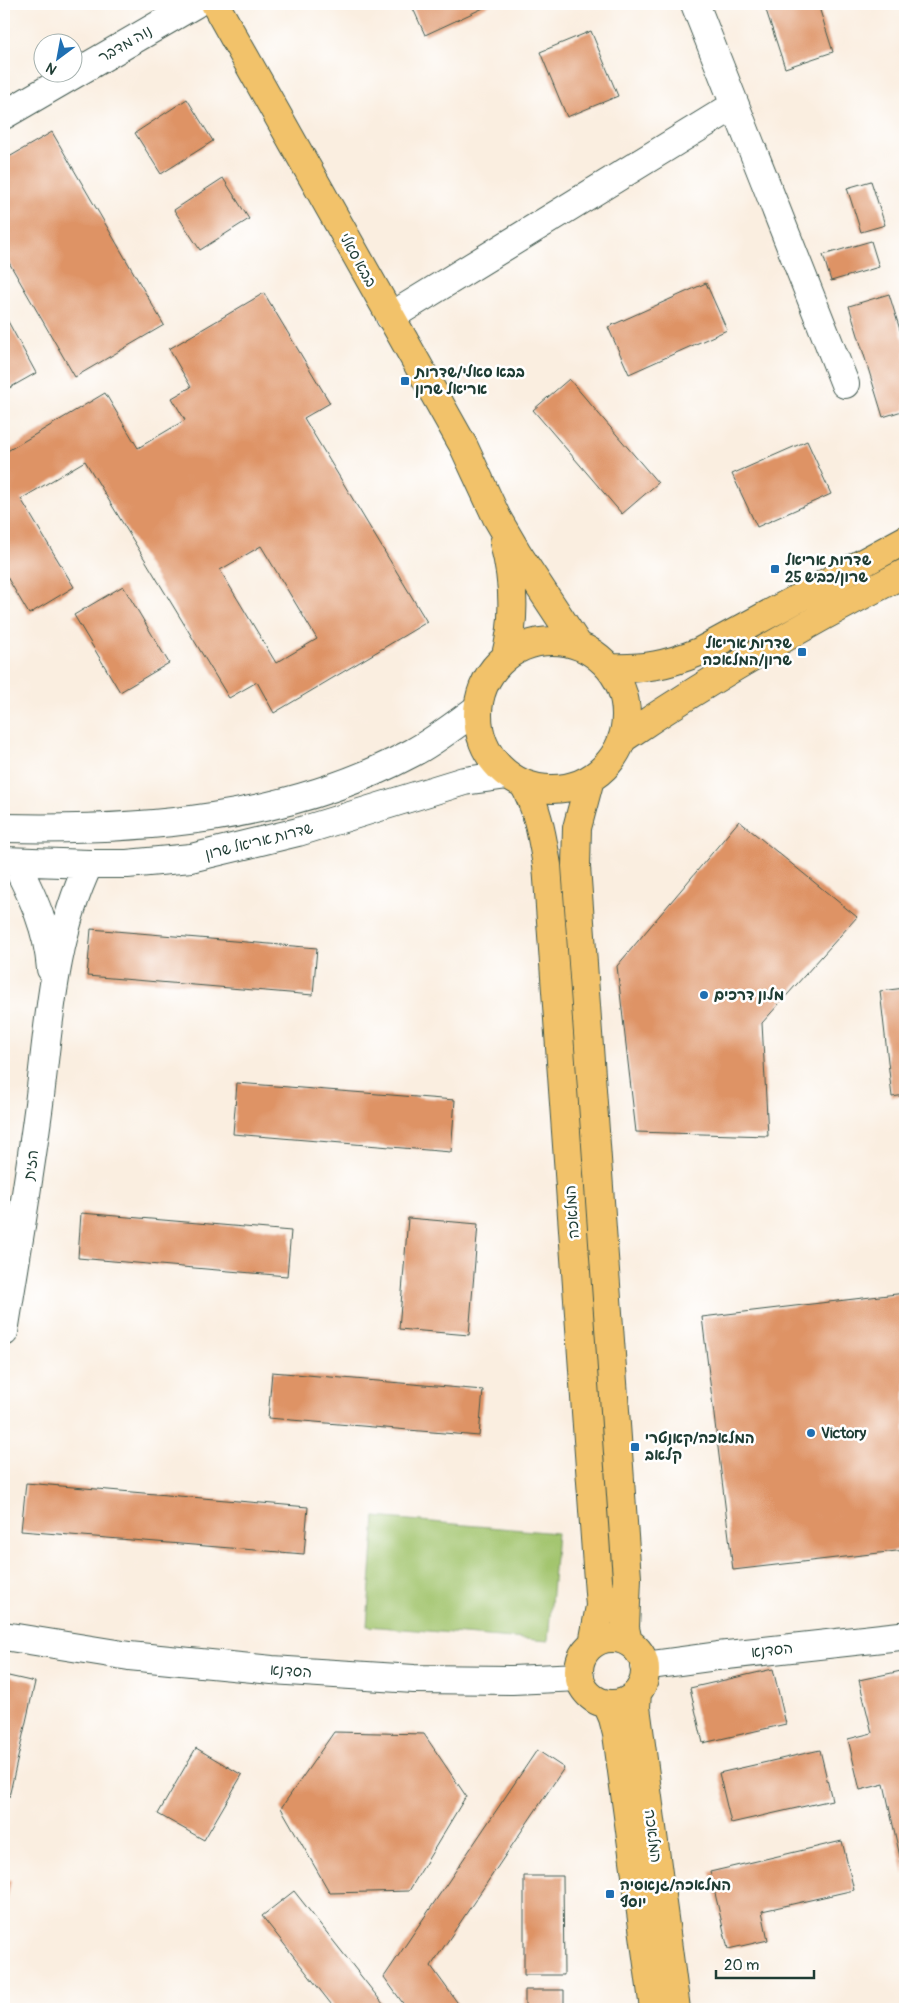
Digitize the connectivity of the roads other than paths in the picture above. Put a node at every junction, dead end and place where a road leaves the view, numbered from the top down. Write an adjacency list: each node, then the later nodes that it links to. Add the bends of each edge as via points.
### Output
1 (195, 4): 5 (street, נוה מדבר)
2 (215, 4): 6 (main road, בבא סאלי)
3 (695, 4): 4 (street)
4 (735, 106): 6 (street); 7 (street)
5 (4, 115)
6 (390, 317): 8 (main road, בבא סאלי, via 463,445)
7 (845, 384)
8 (497, 518): 11 (main road, בבא סאלי); 12 (main road, בבא סאלי, via 513,585 511,635)
9 (905, 540): 13 (main road, via 699,652 640,669)
10 (905, 573): 15 (main road, via 766,648)
11 (578, 645): 12 (main road, via 544,640 521,646); 13 (main road, via 598,656)
12 (506, 655): 14 (main road, via 488,676 480,692)
13 (610, 668): 15 (main road, via 619,683 625,705)
14 (477, 709): 16 (main road, via 478,730 486,751); 18 (street, via 413,753 376,771 273,805 203,820 137,826)
15 (622, 739): 17 (main road, via 611,760)
16 (516, 779): 17 (main road, via 540,788 563,788); 20 (street, שדרות אריאל שרון, via 464,781 298,832 191,858); 26 (main road, המלאכה, via 531,797 547,865 600,1606)
17 (590, 779): 25 (main road, המלאכה, via 577,828 576,866 626,1568 625,1628)
18 (4, 828)
19 (9, 862): 20 (street, שדרות אריאל שרון); 21 (street, הזית, via 40,913 48,939)
20 (89, 864): 21 (street, הזית, via 70,914)
21 (53, 998): 22 (street, הזית)
22 (4, 1332)
23 (4, 1636): 28 (street, הסדנא, via 129,1656 272,1670 424,1679)
24 (900, 1636): 27 (street, הסדנא)
25 (628, 1642): 26 (main road, via 610,1638); 27 (main road, via 642,1658)
26 (593, 1644): 28 (main road, via 581,1661)
27 (644, 1666): 29 (main road, via 644,1679)
28 (580, 1677): 30 (main road, via 586,1691 594,1699)
29 (637, 1693): 30 (main road, via 624,1702); 32 (main road, המלאכה, via 636,1707)
30 (607, 1704): 31 (main road, המלאכה, via 617,1734)
31 (654, 2009)
32 (676, 2009)

